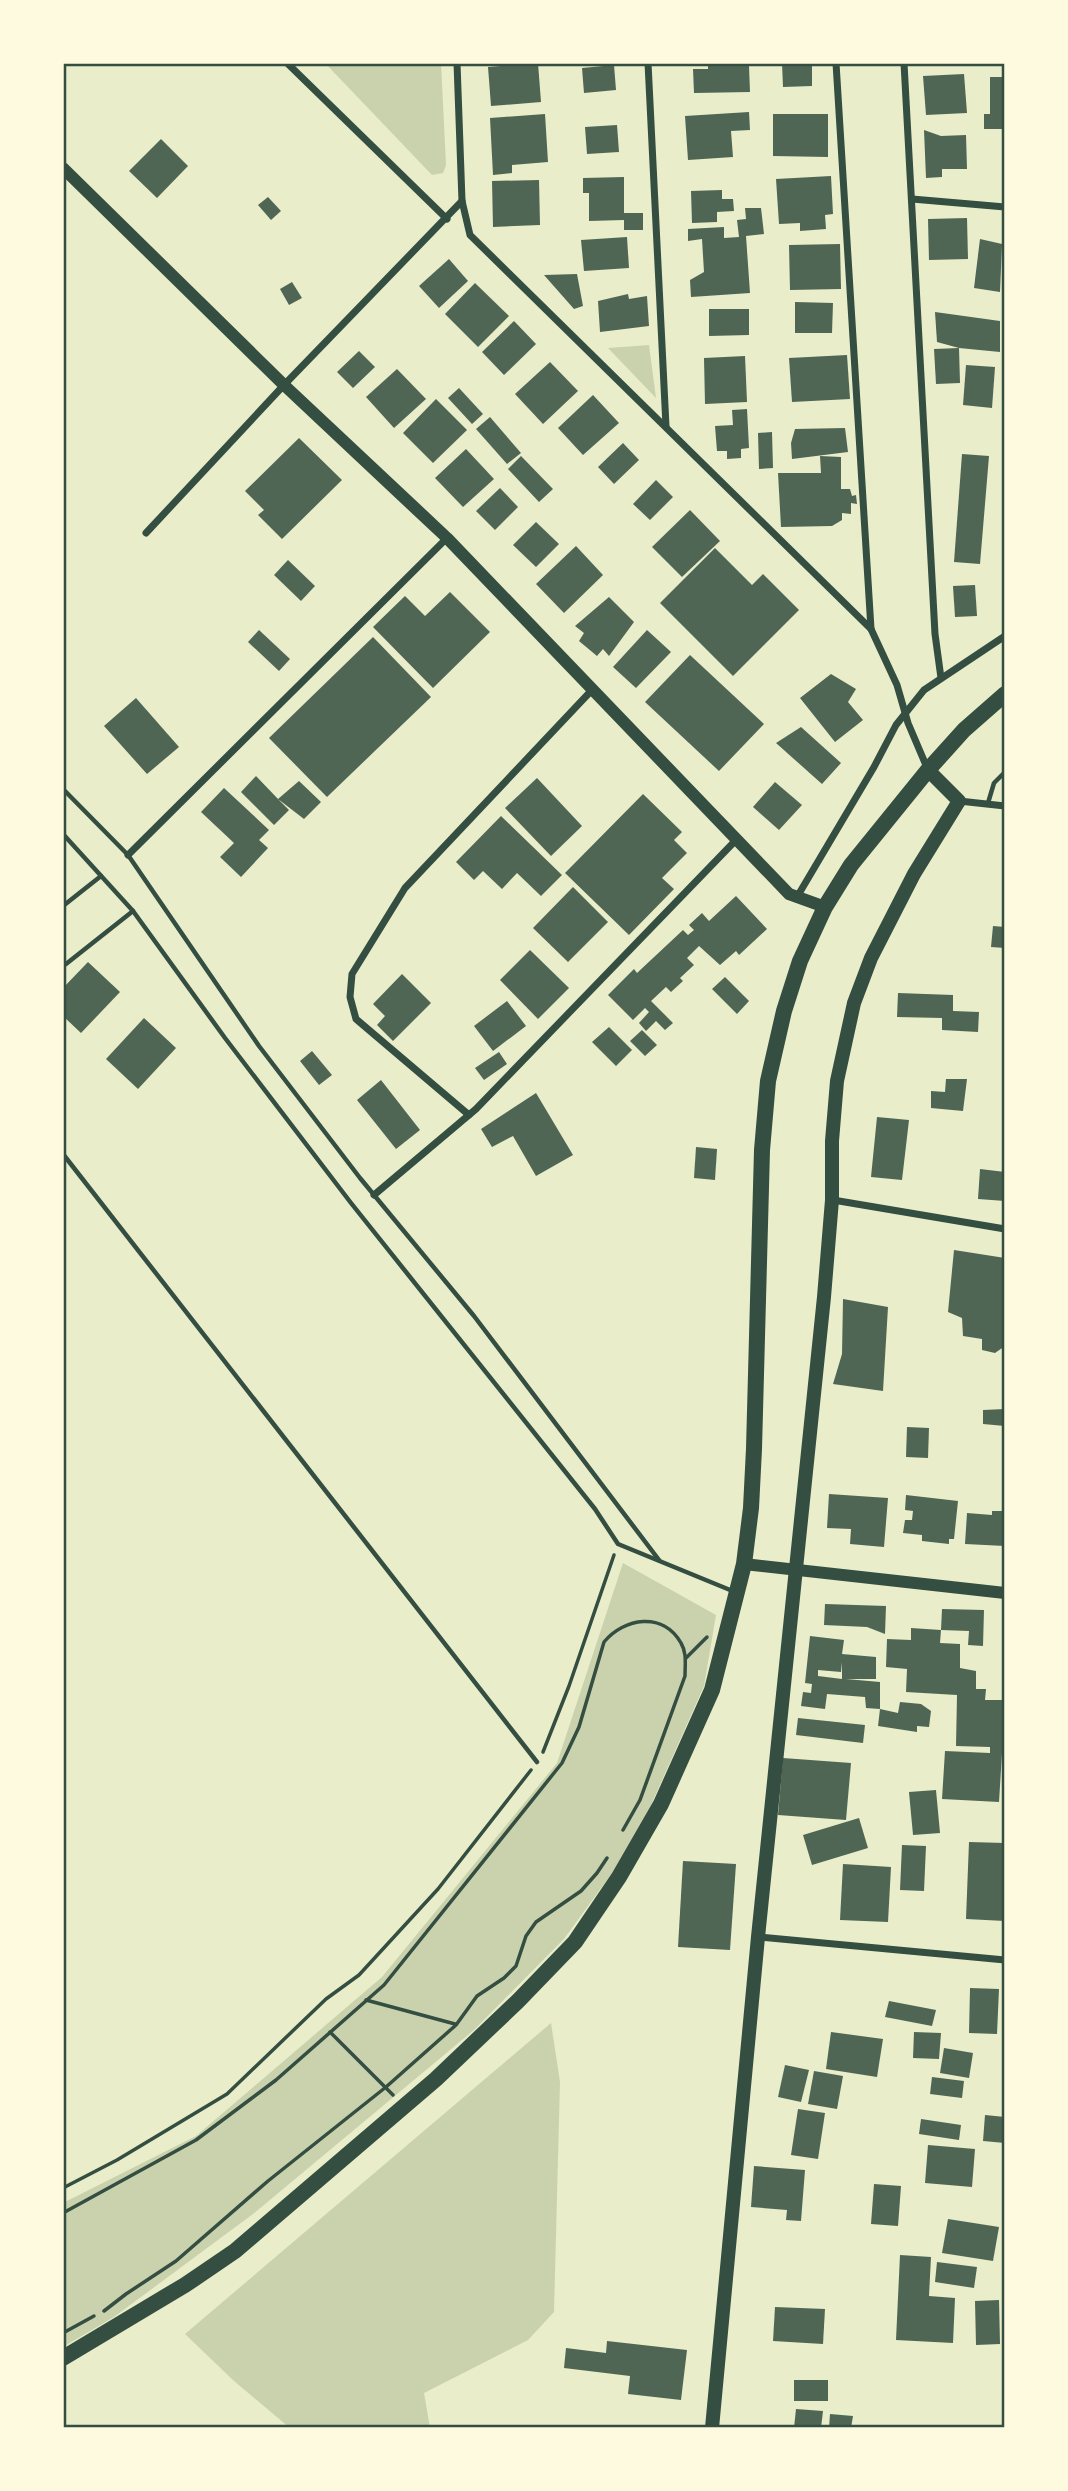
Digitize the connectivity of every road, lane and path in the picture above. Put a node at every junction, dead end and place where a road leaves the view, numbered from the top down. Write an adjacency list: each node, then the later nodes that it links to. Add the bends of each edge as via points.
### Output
1 (287, 63): 10 (street)
2 (457, 63): 8 (street)
3 (648, 63): 12 (street)
4 (836, 63): 15 (street)
5 (904, 63): 7 (street)
6 (63, 168): 11 (street)
7 (912, 199): 9 (street); 17 (street)
8 (462, 201): 10 (street); 12 (street, via 470,235)
9 (1005, 207)
10 (447, 219): 11 (street)
11 (284, 385): 13 (street); 14 (street)
12 (666, 426): 15 (street)
13 (146, 533)
14 (447, 538): 18 (street); 29 (street)
15 (871, 629): 20 (street)
16 (1005, 636): 17 (street)
17 (941, 678): 20 (street)
18 (591, 691): 28 (street); 36 (street, via 405,888 352,974 350,997 356,1019)
19 (1005, 694): 21 (main road)
20 (905, 713): 21 (street); 31 (street)
21 (928, 770): 24 (main road); 33 (main road, via 851,865)
22 (1005, 772): 25 (lane, via 994,783)
23 (63, 789): 29 (lane)
24 (960, 801): 25 (street); 39 (main road, via 914,874 871,958 854,1003 837,1081)
25 (987, 804): 26 (street)
26 (1005, 806)
27 (63, 834): 30 (lane)
28 (737, 840): 31 (street); 36 (street)
29 (128, 855): 38 (lane, via 259,1046)
30 (101, 876): 32 (lane); 34 (lane)
31 (797, 897): 33 (street)
32 (63, 906)
33 (825, 907): 43 (main road, via 800,961 768,1081 754,1449)
34 (133, 911): 35 (lane); 41 (lane, via 351,1203)
35 (66, 964)
36 (469, 1115): 38 (street)
37 (63, 1154): 47 (lane)
38 (374, 1195): 42 (lane, via 474,1316)
39 (832, 1200): 40 (street); 44 (main road)
40 (1005, 1228)
41 (618, 1544): 42 (lane); 47 (path, via 569,1686)
42 (660, 1561): 45 (lane)
43 (744, 1564): 44 (street); 45 (main road)
44 (798, 1569): 46 (street); 50 (main road)
45 (736, 1593): 56 (main road, via 712,1690 661,1804 620,1877 575,1942)
46 (1005, 1593)
47 (537, 1762): 57 (path, via 438,1889 359,1975 326,1999 227,2094)
48 (621, 1833): 52 (path, via 640,1800 685,1676 686,1658 674,1634 641,1620 624,1624 604,1642 579,1727 562,1763 384,1985)
49 (608, 1856): 53 (path, via 581,1891 536,1922 516,1966 477,1996)
50 (758, 1937): 51 (street); 61 (main road)
51 (1005, 1960)
52 (366, 2000): 53 (path); 54 (path)
53 (456, 2025): 55 (path)
54 (330, 2032): 55 (path); 58 (path, via 196,2140)
55 (386, 2087): 56 (path); 59 (path, via 176,2261)
56 (404, 2105): 60 (main road, via 235,2251)
57 (63, 2188)
58 (63, 2213)
59 (63, 2333)
60 (63, 2358)
61 (712, 2428)

